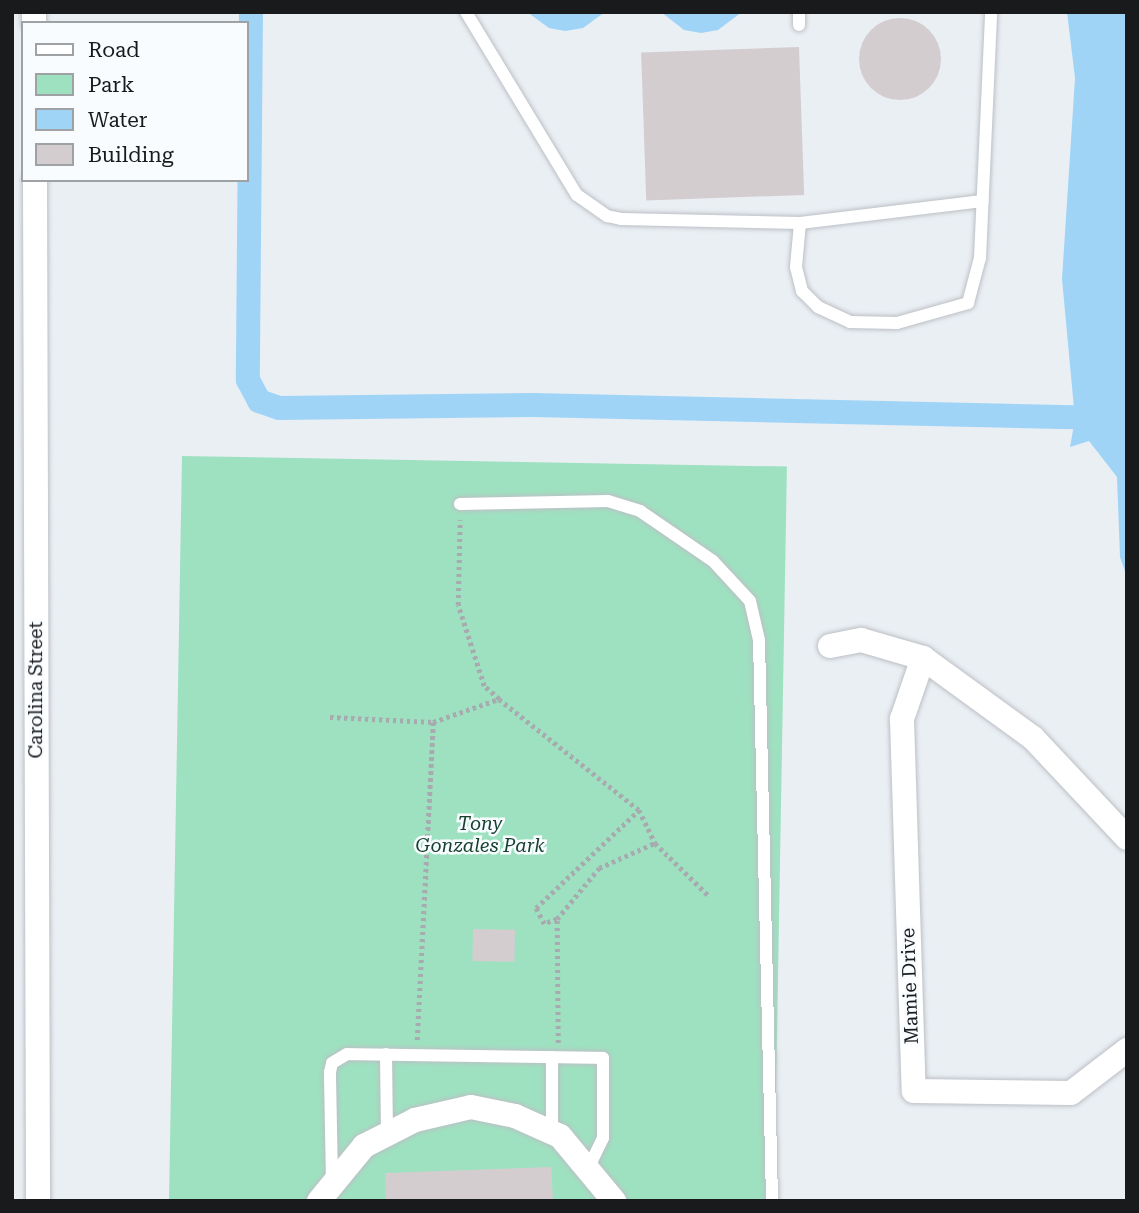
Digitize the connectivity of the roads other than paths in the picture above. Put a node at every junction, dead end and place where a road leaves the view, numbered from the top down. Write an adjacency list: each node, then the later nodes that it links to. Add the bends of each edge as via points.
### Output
1 (466, 12): 5 (lane, via 561,176 577,195 607,216)
2 (991, 12): 4 (lane)
3 (35, 182): 17 (street, Carolina Street)
4 (983, 201): 5 (lane); 5 (lane, via 980,258 968,303 897,323 850,322 818,307 802,291 796,267)
5 (800, 223)
6 (460, 504): 19 (lane, via 608,501 640,511 713,561 750,601 758,640)
7 (830, 646): 8 (street, via 861,640)
8 (923, 657): 9 (street, via 1033,738); 10 (street, Mamie Drive, via 902,719 914,1091 1071,1093)
9 (1127, 838)
10 (1127, 1050)
11 (386, 1054): 12 (lane); 13 (lane); 16 (lane, via 347,1054 332,1063)
12 (555, 1057): 14 (lane); 15 (lane, via 603,1058 603,1138)
13 (387, 1132): 14 (street, via 471,1107 515,1116); 16 (street, via 364,1146)
14 (552, 1132): 15 (street)
15 (589, 1169): 18 (street)
16 (326, 1191)
17 (38, 1201)
18 (614, 1201)
19 (772, 1201)

